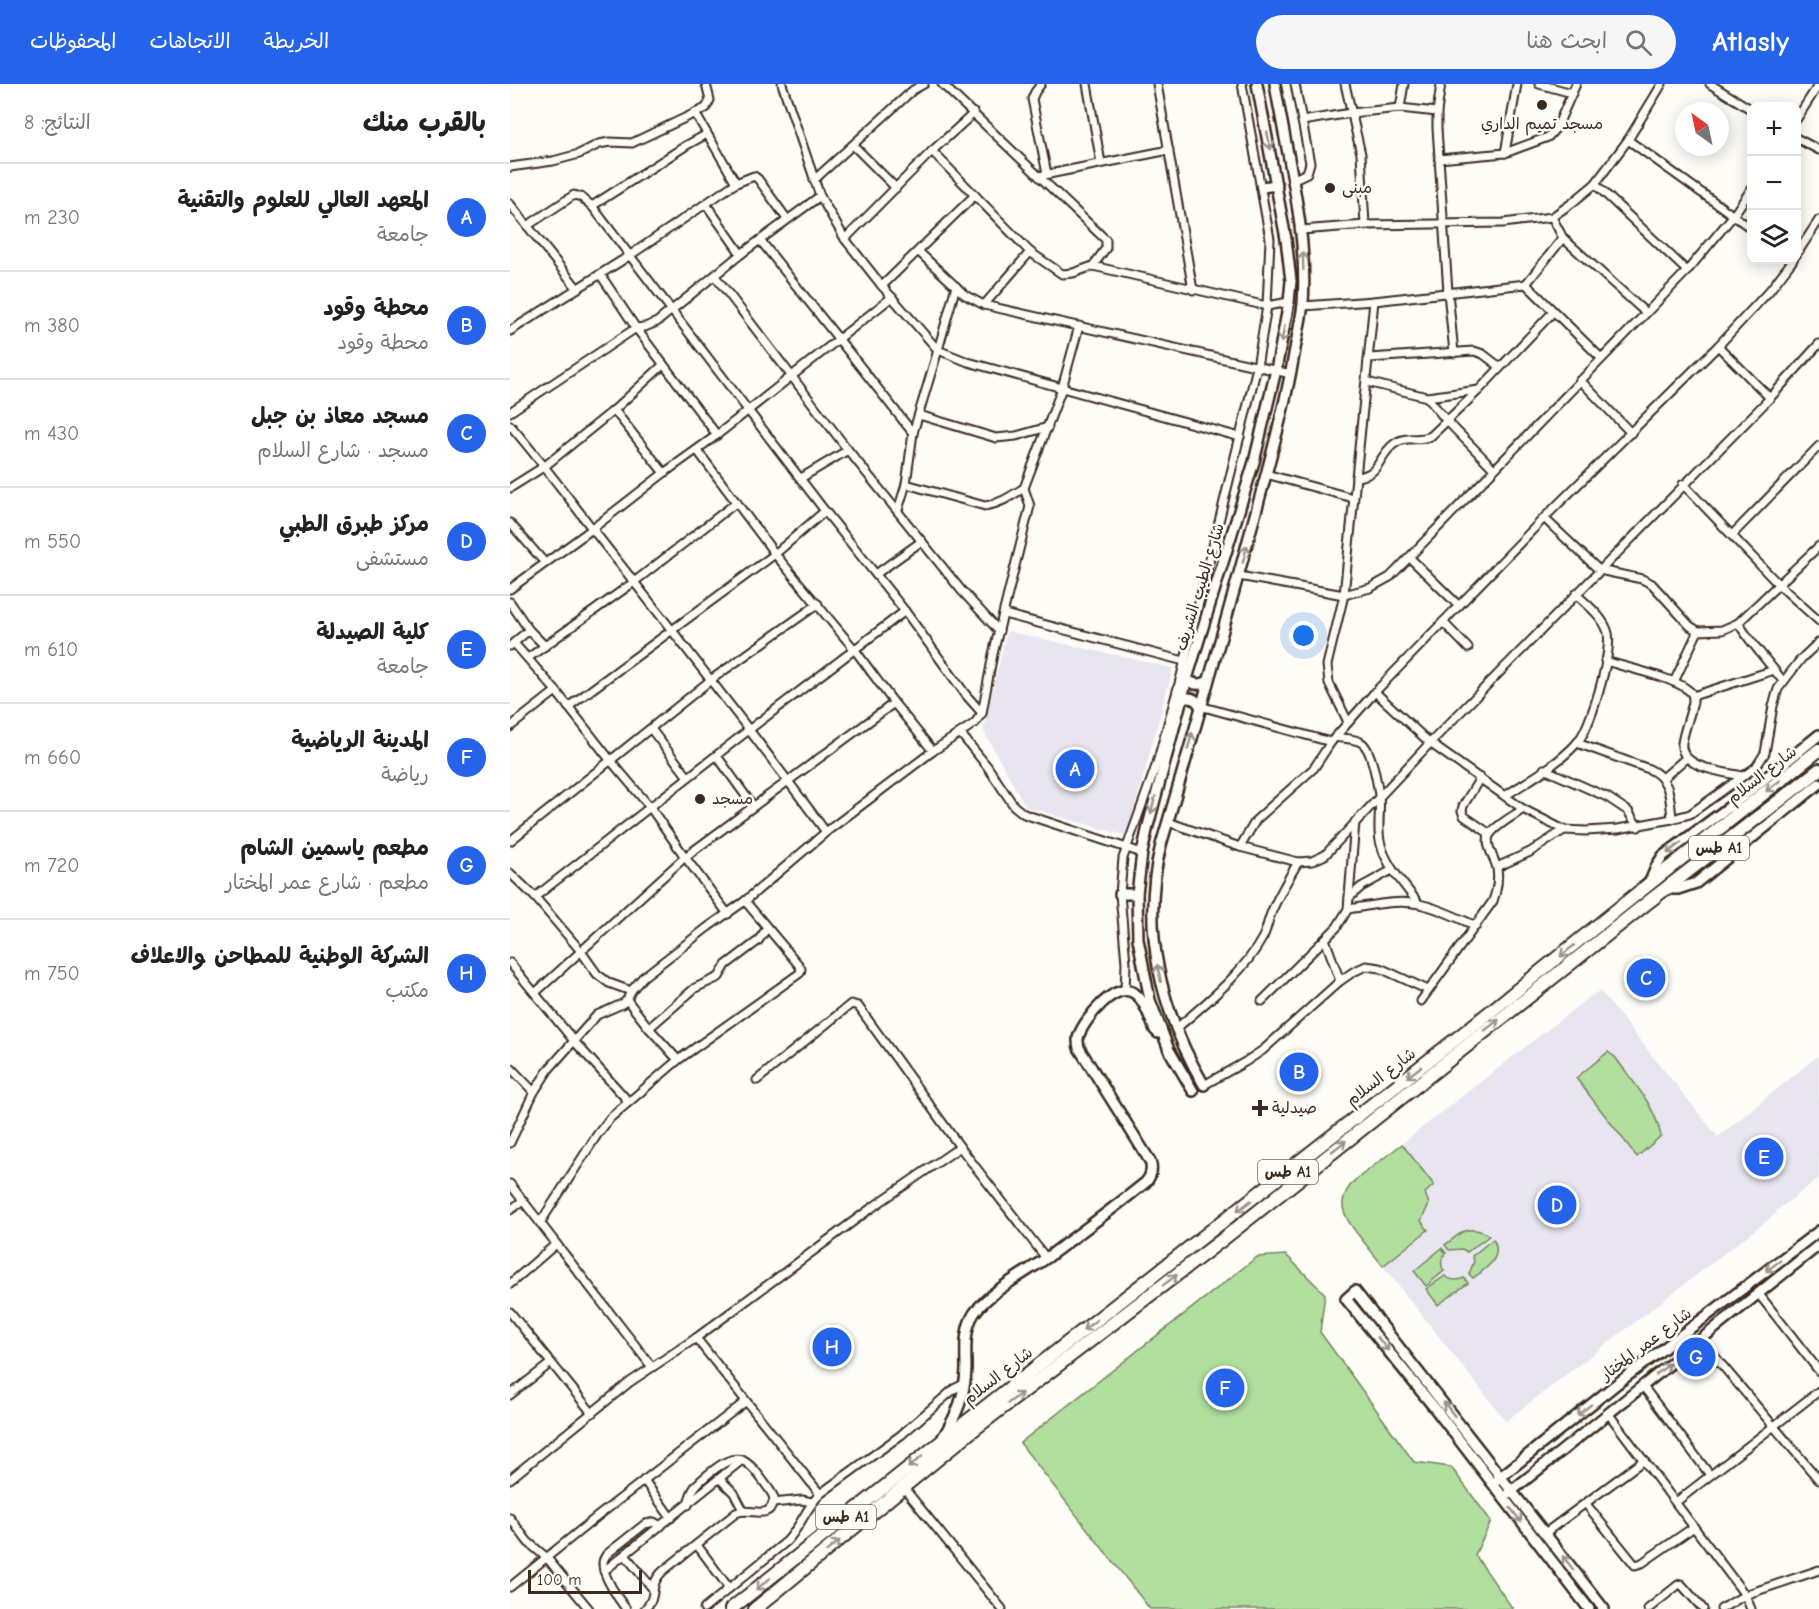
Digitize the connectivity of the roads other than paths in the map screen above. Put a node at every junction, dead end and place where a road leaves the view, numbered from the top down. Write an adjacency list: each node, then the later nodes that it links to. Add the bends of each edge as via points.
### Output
1 (706, 84): 27 (street, via 709,104)
2 (782, 84): 44 (street)
3 (924, 84): 35 (street)
4 (942, 84): 28 (street)
5 (1041, 84): 43 (street, via 1032,99)
6 (1088, 84): 41 (street)
7 (1157, 84): 36 (street)
8 (1242, 84): 49 (street)
9 (1257, 84): 24 (main road, شارع الطيب الشريف)
10 (1275, 84): 22 (main road, شارع الطيب الشريف)
11 (1295, 84): 31 (street)
12 (1346, 84): 29 (street)
13 (1404, 84): 25 (street)
14 (1441, 84): 26 (street)
15 (1518, 84): 39 (street)
16 (1539, 84): 21 (street)
17 (1576, 84): 21 (street)
18 (1662, 84): 33 (street)
19 (1710, 84): 23 (street)
20 (1819, 84): 30 (street)
21 (1572, 93): 39 (street, via 1553,133)
22 (1278, 104): 24 (main road, via 1268,99); 45 (main road, شارع الطيب الشريف)
23 (1747, 107)
24 (1262, 108): 48 (main road, شارع الطيب الشريف, one-way to 48)
25 (1400, 108): 26 (street); 29 (street)
26 (1437, 112): 40 (street)
27 (695, 113): 32 (street); 42 (street, via 632,143 599,144 553,161)
28 (974, 113): 38 (street); 43 (street)
29 (1351, 113): 31 (street); 61 (street, via 1363,169)
30 (1801, 113)
31 (1302, 121): 45 (street, via 1310,163 1306,172)
32 (707, 134): 46 (street); 56 (street)
33 (1628, 140): 47 (street); 57 (street)
34 (1801, 140): 37 (street)
35 (853, 145): 44 (street); 50 (street)
36 (1169, 150): 41 (street); 83 (street)
37 (1819, 150)
38 (932, 151): 50 (street); 51 (street)
39 (1505, 153): 40 (street)
40 (1439, 159): 62 (street)
41 (1101, 163): 43 (street)
42 (510, 167)
43 (1043, 175): 75 (street, via 1107,243)
44 (814, 180): 53 (street)
45 (1292, 180): 65 (main road, شارع الطيب الشريف)
46 (736, 183): 55 (street); 59 (street, via 756,177)
47 (1595, 184): 58 (street); 76 (street)
48 (1277, 185): 49 (main road); 87 (main road, شارع الطيب الشريف, via 1290,263)
49 (1262, 187): 89 (street, via 1270,239)
50 (896, 188): 67 (street)
51 (975, 195): 70 (street); 71 (street)
52 (1747, 195): 57 (street)
53 (820, 196): 59 (street); 67 (street)
54 (510, 204): 63 (street)
55 (706, 204): 72 (street); 73 (street)
56 (592, 206): 63 (street, via 574,195); 73 (street)
57 (1733, 216): 64 (street); 76 (street)
58 (1552, 217): 62 (street); 66 (street)
59 (787, 219): 68 (street)
60 (1819, 220): 69 (street)
61 (1365, 225): 62 (street); 65 (street)
62 (1444, 225): 84 (street)
63 (527, 226): 82 (street)
64 (1747, 226)
65 (1301, 230): 90 (main road, شارع الطيب الشريف, one-way to 65)
66 (1563, 238): 79 (street); 93 (street)
67 (845, 239): 80 (street)
68 (760, 240): 72 (street); 97 (street)
69 (1801, 249)
70 (919, 252): 80 (street); 81 (street)
71 (1030, 252): 75 (street, via 1062,274); 88 (street)
72 (741, 254): 78 (street)
73 (629, 256): 77 (street); 91 (street)
74 (1791, 264): 99 (street)
75 (1093, 267): 83 (street)
76 (1687, 271): 93 (street)
77 (600, 274): 82 (street); 95 (street)
78 (715, 276): 91 (street); 110 (street)
79 (1526, 284): 84 (street); 92 (street)
80 (882, 286): 85 (street)
81 (956, 286): 88 (street); 100 (street)
82 (577, 288): 96 (street)
83 (1193, 290): 89 (street)
84 (1448, 292): 86 (street); 101 (street)
85 (892, 297): 97 (street); 100 (street)
86 (1374, 301): 90 (street); 103 (street)
87 (1289, 302): 89 (street); 108 (main road, شارع الطيب الشريف, one-way to 108)
88 (984, 305): 94 (street)
89 (1267, 306): 106 (street)
90 (1302, 306): 109 (main road, شارع الطيب الشريف)
91 (670, 310): 95 (street, via 657,321); 118 (street)
92 (1553, 312): 104 (street); 107 (street)
93 (1646, 313): 104 (street)
94 (1079, 326): 106 (street); 113 (street)
95 (636, 328): 105 (street); 119 (street)
96 (510, 331)
97 (839, 340): 110 (street); 124 (street)
98 (1819, 344): 102 (street)
99 (1718, 346): 116 (street); 125 (street)
100 (938, 350): 113 (street); 120 (street)
101 (1454, 353): 103 (street); 107 (street, via 1479,352)
102 (1816, 354): 116 (street)
103 (1369, 358): 112 (street)
104 (1601, 358): 111 (street)
105 (663, 366): 117 (street); 126 (street)
106 (1257, 367): 108 (street); 127 (street)
107 (1500, 367): 114 (street)
108 (1276, 370): 109 (street); 183 (main road, شارع الطيب الشريف, via 1254,462)
109 (1291, 374): 134 (main road, شارع الطيب الشريف)
110 (793, 376): 118 (street); 130 (street)
111 (1580, 380): 125 (street); 132 (street)
112 (1367, 382): 115 (street); 135 (street)
113 (1062, 388): 123 (street); 127 (street)
114 (1479, 390): 115 (street); 121 (street)
115 (1428, 397): 121 (street)
116 (1770, 398): 138 (street)
117 (614, 410): 131 (street); 133 (street)
118 (748, 411): 126 (street); 136 (street)
119 (510, 412)
120 (919, 415): 123 (street, via 996,438); 124 (street)
121 (1446, 420): 132 (street); 135 (street, via 1427,438 1396,442 1371,473)
122 (510, 424): 131 (street)
123 (1048, 427): 140 (street)
124 (913, 433): 137 (street)
125 (1631, 433): 145 (street)
126 (717, 435): 129 (street)
127 (1240, 437): 180 (street)
128 (1819, 447): 148 (street)
129 (697, 450): 133 (street); 142 (street)
130 (848, 450): 136 (street); 143 (street)
131 (545, 466): 139 (street); 147 (street)
132 (1494, 469): 152 (street)
133 (664, 473): 147 (street)
134 (1266, 474): 141 (street); 156 (main road, شارع الطيب الشريف, one-way to 134)
135 (1356, 477): 141 (street)
136 (801, 478): 144 (street)
137 (906, 484): 140 (street, via 985,506 995,505); 143 (street)
138 (1683, 484): 148 (street); 154 (street)
139 (510, 488)
140 (1024, 488): 166 (street, via 1030,506)
141 (1353, 498): 161 (street)
142 (737, 502): 151 (street); 157 (street)
143 (898, 510): 149 (street)
144 (825, 512): 151 (street); 155 (street)
145 (1544, 518): 154 (street); 164 (street)
146 (510, 523): 153 (street)
147 (592, 529): 153 (street); 157 (street)
148 (1732, 535): 158 (street)
149 (922, 541): 155 (street); 173 (street)
150 (1819, 546): 158 (street)
151 (774, 554): 163 (street); 171 (street)
152 (1410, 558): 161 (street, via 1381,583); 164 (street)
153 (545, 563): 159 (street)
154 (1599, 570): 160 (street); 172 (street, via 1652,584)
155 (876, 574): 165 (street)
156 (1239, 576): 161 (street); 185 (main road, شارع الطيب الشريف)
157 (634, 582): 171 (street); 176 (street)
158 (1779, 585): 167 (street); 169 (street)
159 (510, 589)
160 (1576, 594): 181 (street, via 1605,626); 203 (street)
161 (1344, 595): 196 (street, via 1326,671)
162 (510, 602): 170 (street)
163 (818, 604): 178 (street); 184 (street)
164 (1459, 606): 168 (street)
165 (906, 611): 178 (street); 195 (street)
166 (1004, 614): 173 (street); 180 (street)
167 (1819, 621)
168 (1443, 622): 177 (street); 189 (street)
169 (1738, 623): 172 (street, via 1722,630); 182 (street)
170 (529, 630): 175 (street); 176 (street)
171 (673, 630): 184 (street); 194 (street)
172 (1698, 631): 187 (street)
173 (999, 632): 195 (street)
174 (1819, 642): 186 (street)
175 (512, 645): 179 (street)
176 (545, 646): 179 (street)
177 (1468, 648)
178 (855, 650): 192 (street); 199 (street)
179 (528, 658): 188 (street)
180 (1184, 661): 232 (street, via 1157,763)
181 (1605, 661): 187 (street); 204 (street, via 1590,721)
182 (1774, 670): 186 (street); 190 (street)
183 (1187, 679): 185 (main road, via 1199,685); 191 (main road, شارع الطيب الشريف)
184 (712, 680): 198 (street); 199 (street)
185 (1208, 681): 193 (main road, شارع الطيب الشريف)
186 (1784, 681): 212 (street, via 1774,701 1763,758)
187 (1674, 682): 190 (street)
188 (556, 692): 194 (street); 197 (street)
189 (1375, 692): 196 (street); 203 (street)
190 (1693, 696): 208 (street, via 1682,745)
191 (1181, 700): 193 (main road, via 1192,698); 233 (main road, شارع الطيب الشريف, one-way to 233)
192 (894, 703): 206 (street); 216 (street)
193 (1200, 706): 202 (street); 224 (main road, شارع الطيب الشريف, one-way to 193)
194 (568, 707): 209 (street)
195 (982, 712): 200 (street, via 975,723)
196 (1348, 722): 202 (street)
197 (510, 727)
198 (651, 729): 209 (street); 213 (street)
199 (750, 729): 207 (street); 216 (street)
200 (960, 733): 206 (street); 232 (street, via 1024,814)
201 (1819, 735): 239 (main road, one-way to 239, via 1663,856)
202 (1333, 740): 218 (street, via 1364,744 1370,753); 231 (street, via 1314,768 1256,820)
203 (1430, 743): 214 (street); 218 (street)
204 (1577, 743): 210 (street); 215 (street, via 1649,769)
205 (1819, 750): 239 (highway, شارع السلام, one-way to 239)
206 (933, 751): 228 (street)
207 (717, 756): 213 (street); 220 (street)
208 (1686, 758): 212 (street, via 1693,764); 215 (street)
209 (611, 761): 221 (street); 230 (street)
210 (1544, 769): 219 (street); 226 (street, via 1607,797 1628,811)
211 (1819, 770): 240 (highway, شارع السلام / طس A1)
212 (1742, 776): 223 (street, via 1696,811)
213 (688, 777): 221 (street)
214 (1480, 778): 219 (street); 229 (street, via 1462,811)
215 (1663, 778): 223 (street, via 1670,795)
216 (788, 780): 220 (street); 228 (street)
217 (1819, 784): 240 (main road, via 1696,883)
218 (1379, 796): 225 (street); 237 (street, via 1380,840)
219 (1505, 796): 222 (street)
220 (753, 806): 234 (street)
221 (650, 807): 234 (street); 243 (street)
222 (1523, 809): 227 (street); 229 (street)
223 (1672, 819): 226 (street)
224 (1168, 822): 231 (street); 263 (main road, شارع الطيب الشريف, one-way to 224, via 1160,979 1152,910 1155,867)
225 (1355, 822): 235 (street, via 1325,855); 244 (street)
226 (1638, 827): 227 (street)
227 (1564, 830): 236 (street)
228 (826, 832): 245 (street)
229 (1490, 834): 236 (street, via 1488,842)
230 (510, 841)
231 (1240, 847): 235 (street)
232 (1126, 849): 233 (street); 241 (street)
233 (1142, 853): 242 (main road, شارع الطيب الشريف)
234 (685, 857): 248 (street); 252 (street)
235 (1298, 862): 263 (street, via 1258,945 1218,991)
236 (1497, 867): 249 (street, via 1498,886 1493,901)
237 (1392, 870): 244 (street); 246 (street)
238 (510, 873): 243 (street)
239 (1649, 884): 299 (highway, شارع السلام / طس A1, one-way to 299)
240 (1666, 889): 299 (highway, شارع السلام / طس A1, one-way to 240, via 1221,1240)
241 (1120, 894): 242 (main road); 257 (street)
242 (1137, 894): 264 (main road, شارع الطيب الشريف, via 1139,951)
243 (535, 897): 252 (street)
244 (1348, 898): 247 (street)
245 (745, 901): 248 (street); 250 (street)
246 (1418, 903): 247 (street); 249 (street)
247 (1348, 909): 251 (street)
248 (728, 914): 256 (street, via 643,977)
249 (1476, 926): 255 (street)
250 (767, 928): 262 (street, via 719,976 695,988); 266 (street, via 798,964 800,973)
251 (1325, 939): 254 (street); 260 (street)
252 (580, 950): 256 (street, via 604,980); 258 (street)
253 (510, 963): 258 (street)
254 (1340, 981): 255 (street, via 1359,968 1373,966); 269 (street, via 1263,1050)
255 (1428, 990): 261 (street)
256 (631, 991): 259 (street)
257 (1125, 991): 264 (main road, via 1139,998 1155,1030); 282 (main road, via 1113,994 1099,1006 1082,1029 1078,1044 1150,1161 1152,1172 1146,1182)
258 (535, 993): 265 (street)
259 (627, 1000): 262 (street); 265 (street, via 599,1014)
260 (1262, 1001)
261 (1421, 1001)
262 (649, 1028): 266 (street)
263 (1177, 1028): 264 (main road); 269 (main road, شارع الطيب الشريف)
264 (1162, 1034): 270 (main road, شارع الطيب الشريف)
265 (573, 1041): 271 (street); 272 (street)
266 (678, 1060): 272 (street)
267 (510, 1067): 271 (street)
268 (757, 1080): 274 (street, via 854,1004)
269 (1204, 1085)
270 (1193, 1091)
271 (534, 1092): 273 (street)
272 (629, 1102): 278 (street, via 597,1135)
273 (510, 1143)
274 (960, 1147): 282 (street); 286 (street)
275 (510, 1184): 276 (street)
276 (523, 1201): 277 (street); 278 (street)
277 (510, 1210)
278 (540, 1222): 280 (street)
279 (1819, 1231): 304 (main road, شارع عمر المختار, one-way to 304)
280 (556, 1244): 283 (street); 289 (street)
281 (1819, 1246): 284 (main road, شارع عمر المختار)
282 (1046, 1258): 291 (main road, via 990,1296 974,1312 966,1336)
283 (510, 1284)
284 (1758, 1293): 287 (main road, شارع عمر المختار); 290 (street)
285 (510, 1312): 288 (street)
286 (696, 1338): 289 (street); 295 (street)
287 (1700, 1339): 292 (main road, شارع عمر المختار, one-way to 287); 298 (street)
288 (551, 1363): 294 (street); 296 (street)
289 (652, 1367): 296 (street)
290 (1819, 1371)
291 (964, 1384): 300 (main road, via 958,1412); 312 (street)
292 (1642, 1385): 297 (main road, شارع عمر المختار); 303 (street)
293 (1819, 1391): 298 (street)
294 (510, 1395)
295 (746, 1402): 307 (street); 312 (street)
296 (592, 1413): 305 (street)
297 (1608, 1413): 302 (street); 311 (main road, شارع عمر المختار)
298 (1774, 1425): 303 (street); 308 (street)
299 (965, 1430): 300 (highway, طس A1); 310 (highway, طس A1)
300 (941, 1442): 338 (highway, طس A1, one-way to 338)
301 (742, 1460): 306 (street); 316 (street, via 753,1467 771,1492); 318 (street, via 725,1461 698,1482)
302 (1644, 1460): 315 (street); 317 (street)
303 (1710, 1475): 315 (street)
304 (1501, 1476): 309 (main road, شارع عمر المختار); 309 (main road, one-way to 309, via 1355,1291 1346,1299); 311 (main road)
305 (510, 1479)
306 (720, 1479): 318 (street); 319 (street)
307 (644, 1480): 321 (street); 327 (street)
308 (1819, 1480)
309 (1492, 1483): 313 (main road)
310 (904, 1488): 339 (highway, طس A1, one-way to 310); 340 (street)
311 (1512, 1490): 313 (main road, شارع عمر المختار); 324 (main road)
312 (820, 1494): 314 (street)
313 (1503, 1498): 341 (main road, one-way to 341)
314 (812, 1502): 316 (street); 331 (street, via 787,1541)
315 (1676, 1502): 323 (street)
316 (773, 1503): 319 (street, via 762,1513)
317 (1586, 1504): 323 (street, via 1635,1564); 324 (street)
318 (687, 1505): 321 (street)
319 (743, 1510): 325 (street)
320 (510, 1518): 327 (street)
321 (671, 1518): 322 (street)
322 (661, 1526): 326 (street); 329 (street, via 649,1522 642,1527 605,1557)
323 (1694, 1527): 333 (street)
324 (1545, 1533): 342 (main road, one-way to 324)
325 (697, 1545): 331 (street); 332 (street, via 660,1574)
326 (625, 1555): 329 (street); 332 (street)
327 (546, 1558): 330 (street); 334 (street)
328 (1819, 1570): 333 (street)
329 (604, 1571): 335 (street)
330 (510, 1587)
331 (729, 1588): 337 (street)
332 (652, 1589): 336 (street, via 652,1600)
333 (1745, 1595): 345 (street); 346 (street)
334 (589, 1609)
335 (626, 1609)
336 (645, 1609)
337 (704, 1609)
338 (731, 1609)
339 (755, 1609)
340 (1002, 1609)
341 (1589, 1609)
342 (1604, 1609)
343 (1648, 1609): 344 (street, via 1681,1584)
344 (1703, 1609)
345 (1721, 1609)
346 (1750, 1609)

